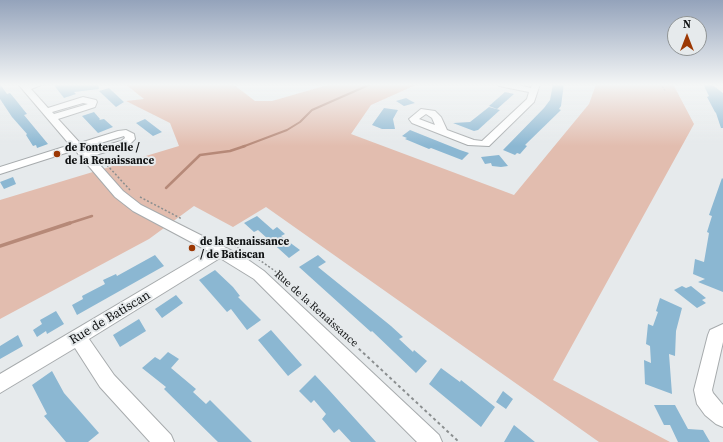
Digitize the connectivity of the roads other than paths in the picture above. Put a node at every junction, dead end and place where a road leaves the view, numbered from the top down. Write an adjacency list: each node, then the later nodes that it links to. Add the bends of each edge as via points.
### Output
1 (40, 105): 5 (street, Rue de la Renaissance)
2 (67, 105): 5 (street)
3 (90, 105): 6 (street)
4 (526, 105): 7 (street, via 485,144 472,143)
5 (46, 111): 6 (street, Rue de la Renaissance)
6 (52, 118): 8 (street, Rue de la Renaissance)
7 (442, 130)
8 (81, 151): 9 (street, via 58,151); 10 (street, Rue de la Renaissance, via 109,184 131,204)
9 (0, 171)
10 (217, 243): 12 (street, Rue de Batiscan, via 209,258); 16 (street, Rue de la Renaissance, via 274,288)
11 (723, 331): 14 (street, via 716,335 704,390 704,397)
12 (78, 337): 13 (street, Rue de Batiscan); 15 (street, via 107,381)
13 (0, 384)
14 (723, 417)
15 (164, 442)
16 (432, 442)

